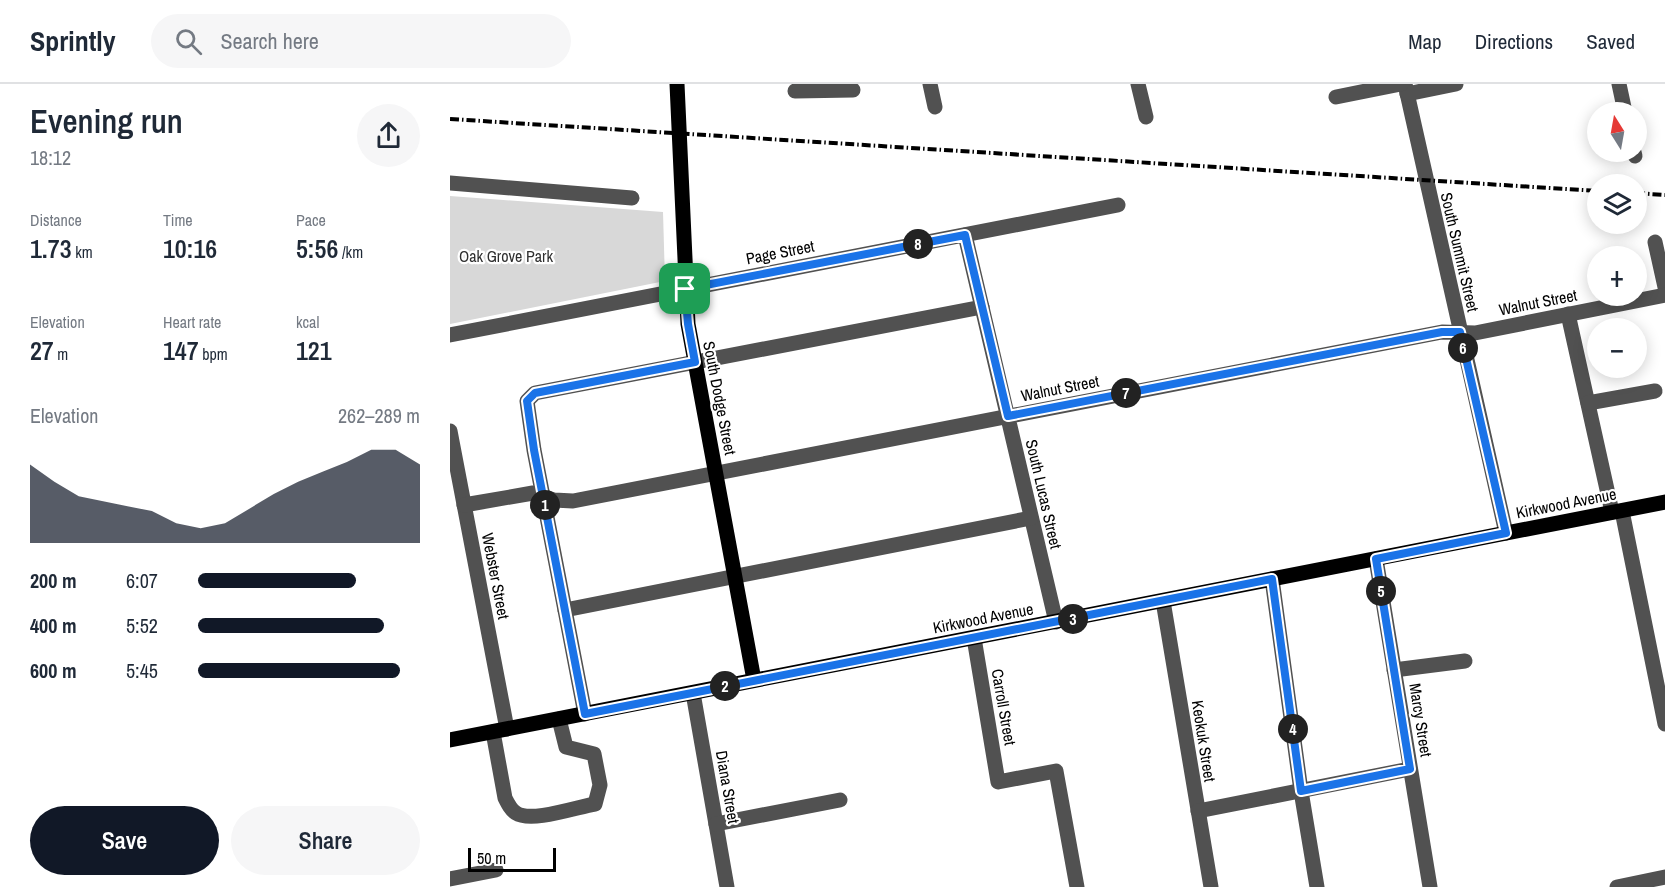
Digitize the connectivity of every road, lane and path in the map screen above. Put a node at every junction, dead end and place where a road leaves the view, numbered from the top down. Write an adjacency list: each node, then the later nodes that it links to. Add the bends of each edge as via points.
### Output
1 (930, 84): 11 (street)
2 (1138, 84): 12 (street)
3 (1456, 84): 5 (street)
4 (1618, 84): 10 (street)
5 (1404, 87): 9 (street); 23 (street, South Summit Street)
6 (678, 90): 19 (main road, South Dodge Street)
7 (853, 90): 8 (street)
8 (796, 93)
9 (1336, 97)
10 (1622, 102)
11 (935, 107)
12 (1146, 117)
13 (450, 183): 14 (street)
14 (632, 198)
15 (1118, 205): 16 (street, Page Street)
16 (965, 235): 19 (street, Page Street); 21 (street, South Lucas Street)
17 (1655, 242): 18 (street)
18 (1665, 287)
19 (685, 289): 24 (street, Page Street); 25 (main road, South Dodge Street)
20 (1665, 295): 22 (street, Walnut Street)
21 (982, 307): 25 (street); 28 (street, South Lucas Street)
22 (1568, 314): 23 (street, Walnut Street, via 1474,333); 27 (street)
23 (1460, 332): 28 (street, Walnut Street, via 1442,332); 36 (street, South Summit Street)
24 (450, 335)
25 (695, 362): 30 (main road, South Dodge Street); 31 (street, via 535,393 527,401)
26 (1655, 392): 27 (street)
27 (1588, 403): 34 (street)
28 (1008, 416): 30 (street, Walnut Street); 35 (street, South Lucas Street)
29 (450, 430): 33 (street, Webster Street)
30 (716, 473): 31 (street, Walnut Street, via 573,501 554,501); 38 (main road, South Dodge Street)
31 (544, 496): 33 (street, Walnut Street, via 533,493); 41 (street)
32 (1665, 502): 34 (main road, Kirkwood Avenue)
33 (464, 505): 51 (street, Webster Street)
34 (1617, 512): 36 (main road, Kirkwood Avenue); 50 (street)
35 (1031, 518): 38 (street); 42 (street, South Lucas Street)
36 (1506, 533): 37 (main road, Kirkwood Avenue)
37 (1376, 559): 39 (main road, Kirkwood Avenue); 45 (street, Marcy Street)
38 (735, 576): 41 (street); 46 (main road, South Dodge Street)
39 (1272, 579): 40 (main road, Kirkwood Avenue); 54 (street)
40 (1163, 601): 42 (main road, Kirkwood Avenue); 56 (street, Keokuk Street)
41 (565, 610): 48 (street)
42 (1056, 622): 43 (main road, Kirkwood Avenue)
43 (974, 638): 46 (main road, Kirkwood Avenue); 62 (street, Carroll Street, via 998,782 1056,771)
44 (1466, 661): 45 (street)
45 (1394, 670): 53 (street, Marcy Street)
46 (754, 680): 47 (main road, Kirkwood Avenue)
47 (693, 693): 48 (main road, Kirkwood Avenue); 57 (street, Diana Street)
48 (585, 714): 49 (main road, Kirkwood Avenue)
49 (559, 719): 51 (main road, Kirkwood Avenue); 51 (street, Webster Street, via 566,747 594,754 600,785 595,804 531,817 518,815 506,798)
50 (1665, 724)
51 (500, 730): 52 (main road, Kirkwood Avenue)
52 (450, 740)
53 (1410, 769): 54 (street); 65 (street, Marcy Street)
54 (1301, 791): 56 (street); 64 (street)
55 (840, 800): 57 (street)
56 (1198, 811): 63 (street, Keokuk Street)
57 (716, 824): 61 (street, Diana Street)
58 (496, 870): 60 (street)
59 (1665, 877): 66 (street)
60 (450, 879)
61 (727, 887)
62 (1077, 887)
63 (1211, 887)
64 (1317, 887)
65 (1430, 887)
66 (1617, 887)

